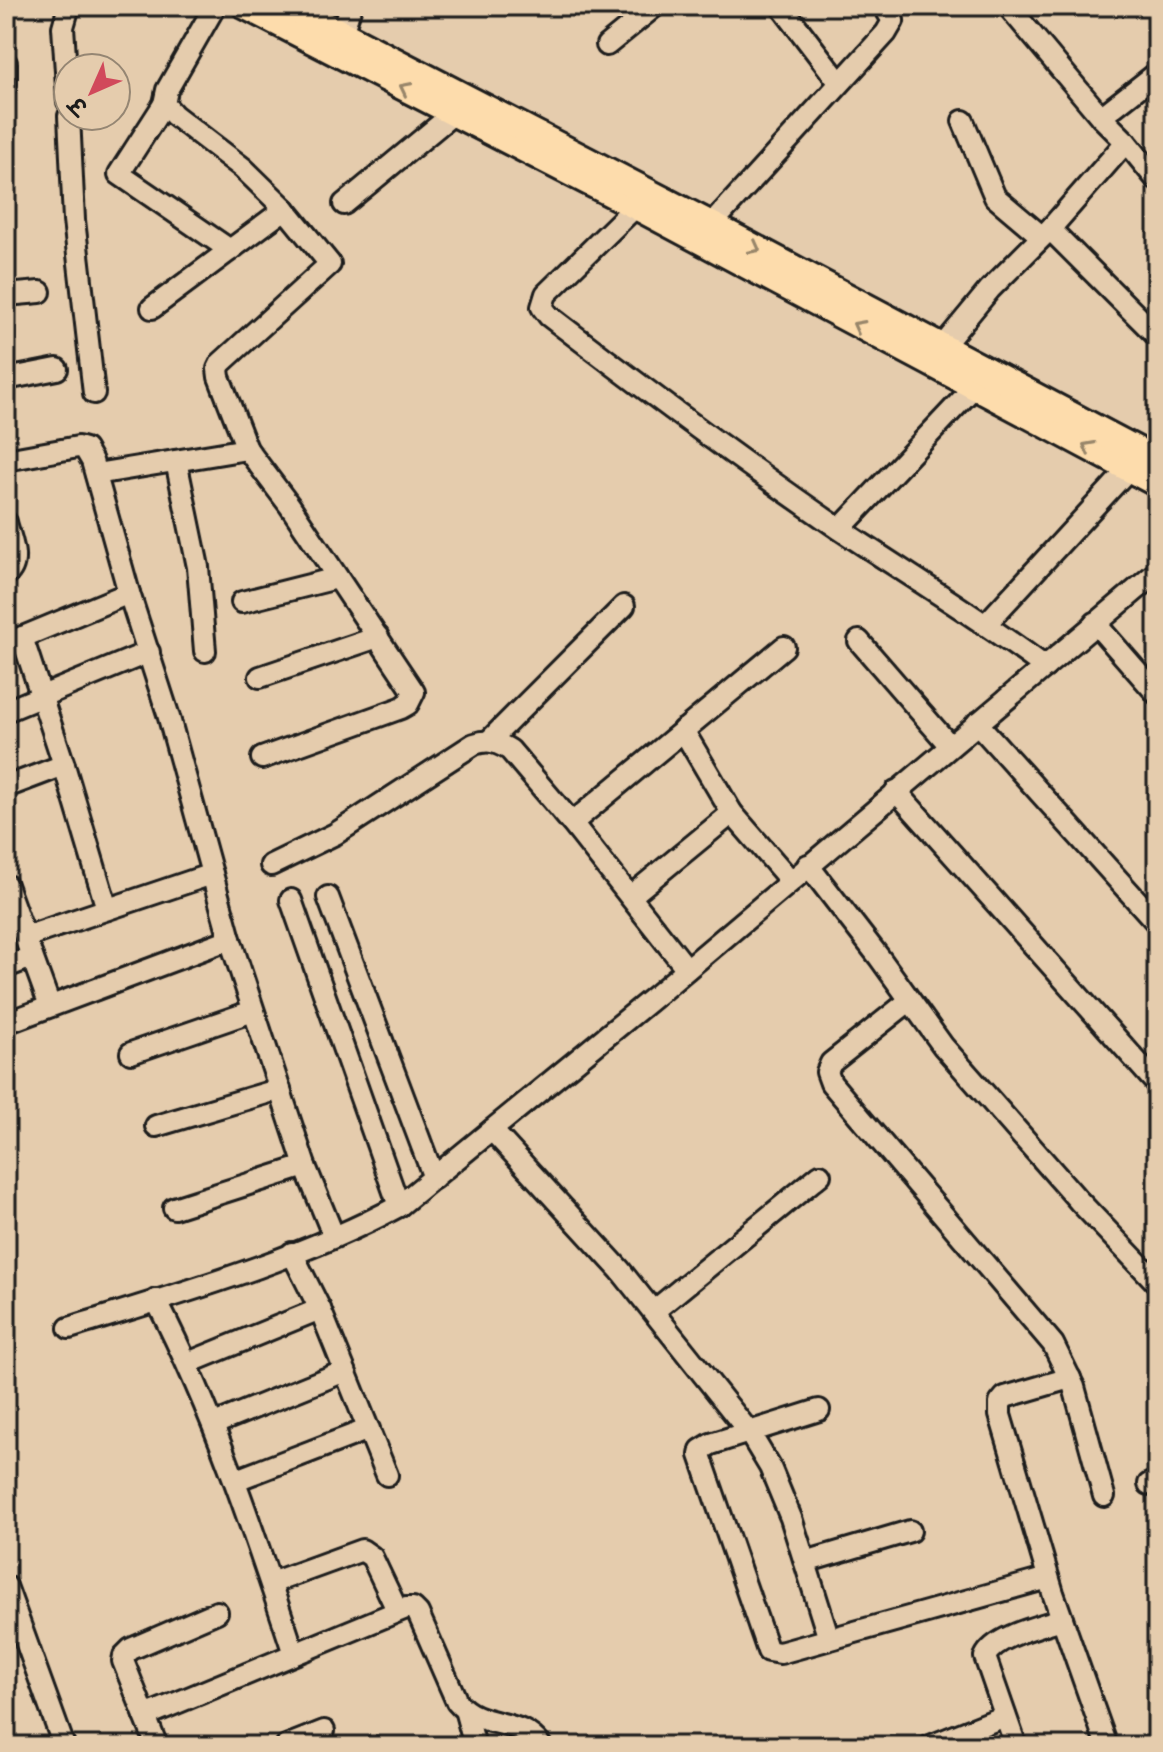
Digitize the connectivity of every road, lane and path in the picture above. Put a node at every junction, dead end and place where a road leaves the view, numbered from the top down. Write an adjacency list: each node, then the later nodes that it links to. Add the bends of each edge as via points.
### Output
1 (69, 6): 12 (street, via 63,27)
2 (215, 6): 17 (street)
3 (246, 6): 18 (main road, one-way to 3)
4 (288, 6): 10 (main road)
5 (351, 6): 10 (street)
6 (655, 6): 11 (street)
7 (781, 6): 15 (street)
8 (884, 6): 15 (street, via 893,21 890,27)
9 (1008, 6): 19 (street)
10 (342, 34): 27 (main road)
11 (607, 45)
12 (65, 52)
13 (6, 63): 16 (street)
14 (1157, 73): 19 (street)
15 (839, 82): 27 (street)
16 (6, 85)
17 (164, 104): 26 (street); 29 (street, via 119,174)
18 (454, 113): 24 (street); 25 (main road)
19 (1101, 117): 22 (street)
20 (963, 121): 28 (street, via 995,197)
21 (70, 132): 38 (street)
22 (1126, 142): 23 (street); 28 (street)
23 (1157, 180)
24 (344, 204)
25 (636, 206): 37 (main road, one-way to 25); 46 (street, via 546,294 542,307 719,445)
26 (285, 209): 29 (street); 39 (street, via 330,264 218,369)
27 (711, 225): 34 (main road, one-way to 34)
28 (1045, 233): 33 (street); 34 (street)
29 (230, 250): 32 (street)
30 (40, 292): 31 (street)
31 (6, 295)
32 (152, 308)
33 (1157, 336)
34 (942, 347): 42 (main road)
35 (57, 369): 36 (street)
36 (6, 379)
37 (974, 387): 42 (main road, one-way to 37); 46 (street)
38 (94, 393)
39 (247, 449): 41 (street); 49 (street)
40 (6, 460): 43 (street, via 78,447 89,454)
41 (176, 461): 43 (street); 59 (street, via 198,567)
42 (1143, 461): 44 (main road); 54 (street)
43 (96, 474): 50 (street)
44 (1157, 483)
45 (6, 522): 48 (street, via 15,559)
46 (840, 529): 54 (street)
47 (1157, 572): 53 (street)
48 (6, 575)
49 (337, 578): 51 (street); 55 (street)
50 (129, 593): 56 (street); 60 (street)
51 (242, 602)
52 (624, 606): 68 (street)
53 (1095, 623): 61 (street); 63 (street)
54 (986, 624): 61 (street)
55 (378, 637): 62 (street); 70 (street, via 412,685 408,704)
56 (14, 641): 64 (street)
57 (859, 641): 69 (street)
58 (784, 647): 67 (street)
59 (205, 651)
60 (149, 652): 64 (street); 78 (street)
61 (1045, 667): 66 (street)
62 (260, 677)
63 (1157, 694)
64 (42, 697): 65 (street); 71 (street)
65 (6, 711)
66 (977, 723): 69 (street); 85 (street)
67 (683, 730): 74 (street); 75 (street)
68 (489, 741): 75 (street, via 510,750); 76 (street, via 474,744 318,844)
69 (950, 746): 73 (street)
70 (262, 758)
71 (64, 765): 72 (street); 84 (street)
72 (6, 787)
73 (896, 791): 77 (street); 96 (street)
74 (732, 813): 79 (street); 81 (street)
75 (572, 823): 81 (street)
76 (271, 865)
77 (808, 865): 79 (street); 91 (street)
78 (212, 874): 84 (street); 87 (street)
79 (790, 880): 90 (street)
80 (6, 885): 86 (street)
81 (631, 896): 90 (street)
82 (328, 897): 102 (street)
83 (291, 900): 103 (street)
84 (107, 909): 86 (street)
85 (1157, 923)
86 (25, 937): 88 (street)
87 (230, 939): 92 (street); 93 (street)
88 (32, 957): 89 (street); 92 (street)
89 (6, 967)
90 (687, 969): 99 (street)
91 (909, 1001): 107 (street, via 968,1076); 114 (street, via 831,1063 831,1083 1038,1324)
92 (50, 1006): 94 (street)
93 (253, 1011): 95 (street); 97 (street)
94 (6, 1023)
95 (131, 1053)
96 (1157, 1084)
97 (280, 1089): 98 (street); 100 (street)
98 (156, 1126)
99 (492, 1130): 102 (street); 110 (street)
100 (305, 1166): 104 (street); 105 (street)
101 (820, 1175): 110 (street)
102 (434, 1178): 103 (street)
103 (399, 1206): 105 (street)
104 (174, 1208)
105 (334, 1237): 106 (street)
106 (292, 1253): 108 (street); 109 (street)
107 (1157, 1283)
108 (156, 1300): 111 (street); 112 (street)
109 (320, 1309): 112 (street); 113 (street)
110 (654, 1311): 118 (street)
111 (69, 1328)
112 (188, 1363): 116 (street)
113 (345, 1371): 116 (street); 117 (street)
114 (1070, 1378): 121 (street); 124 (street, via 1013,1394 1000,1403)
115 (819, 1410): 118 (street)
116 (214, 1424): 120 (street)
117 (369, 1429): 119 (street); 120 (street)
118 (749, 1432): 123 (street, via 770,1467); 130 (street, via 705,1446 700,1455 765,1646 774,1654)
119 (387, 1475)
120 (236, 1480): 125 (street)
121 (1104, 1496)
122 (910, 1531): 123 (street)
123 (805, 1562): 130 (street)
124 (1048, 1578): 129 (street); 130 (street)
125 (271, 1583): 127 (street, via 362,1550 372,1557); 131 (street)
126 (6, 1586): 136 (street)
127 (397, 1610): 131 (street); 132 (street, via 413,1608 418,1613)
128 (217, 1612): 133 (street, via 124,1656)
129 (1062, 1619): 134 (street, via 988,1649 988,1670); 143 (street)
130 (829, 1639)
131 (294, 1654): 133 (street)
132 (466, 1713): 139 (street); 140 (street, via 524,1729)
133 (145, 1716): 137 (street)
134 (1005, 1716): 141 (street); 142 (street)
135 (324, 1731): 138 (street)
136 (64, 1746)
137 (157, 1746)
138 (286, 1746)
139 (475, 1746)
140 (541, 1746)
141 (930, 1746)
142 (1016, 1746)
143 (1107, 1746)

